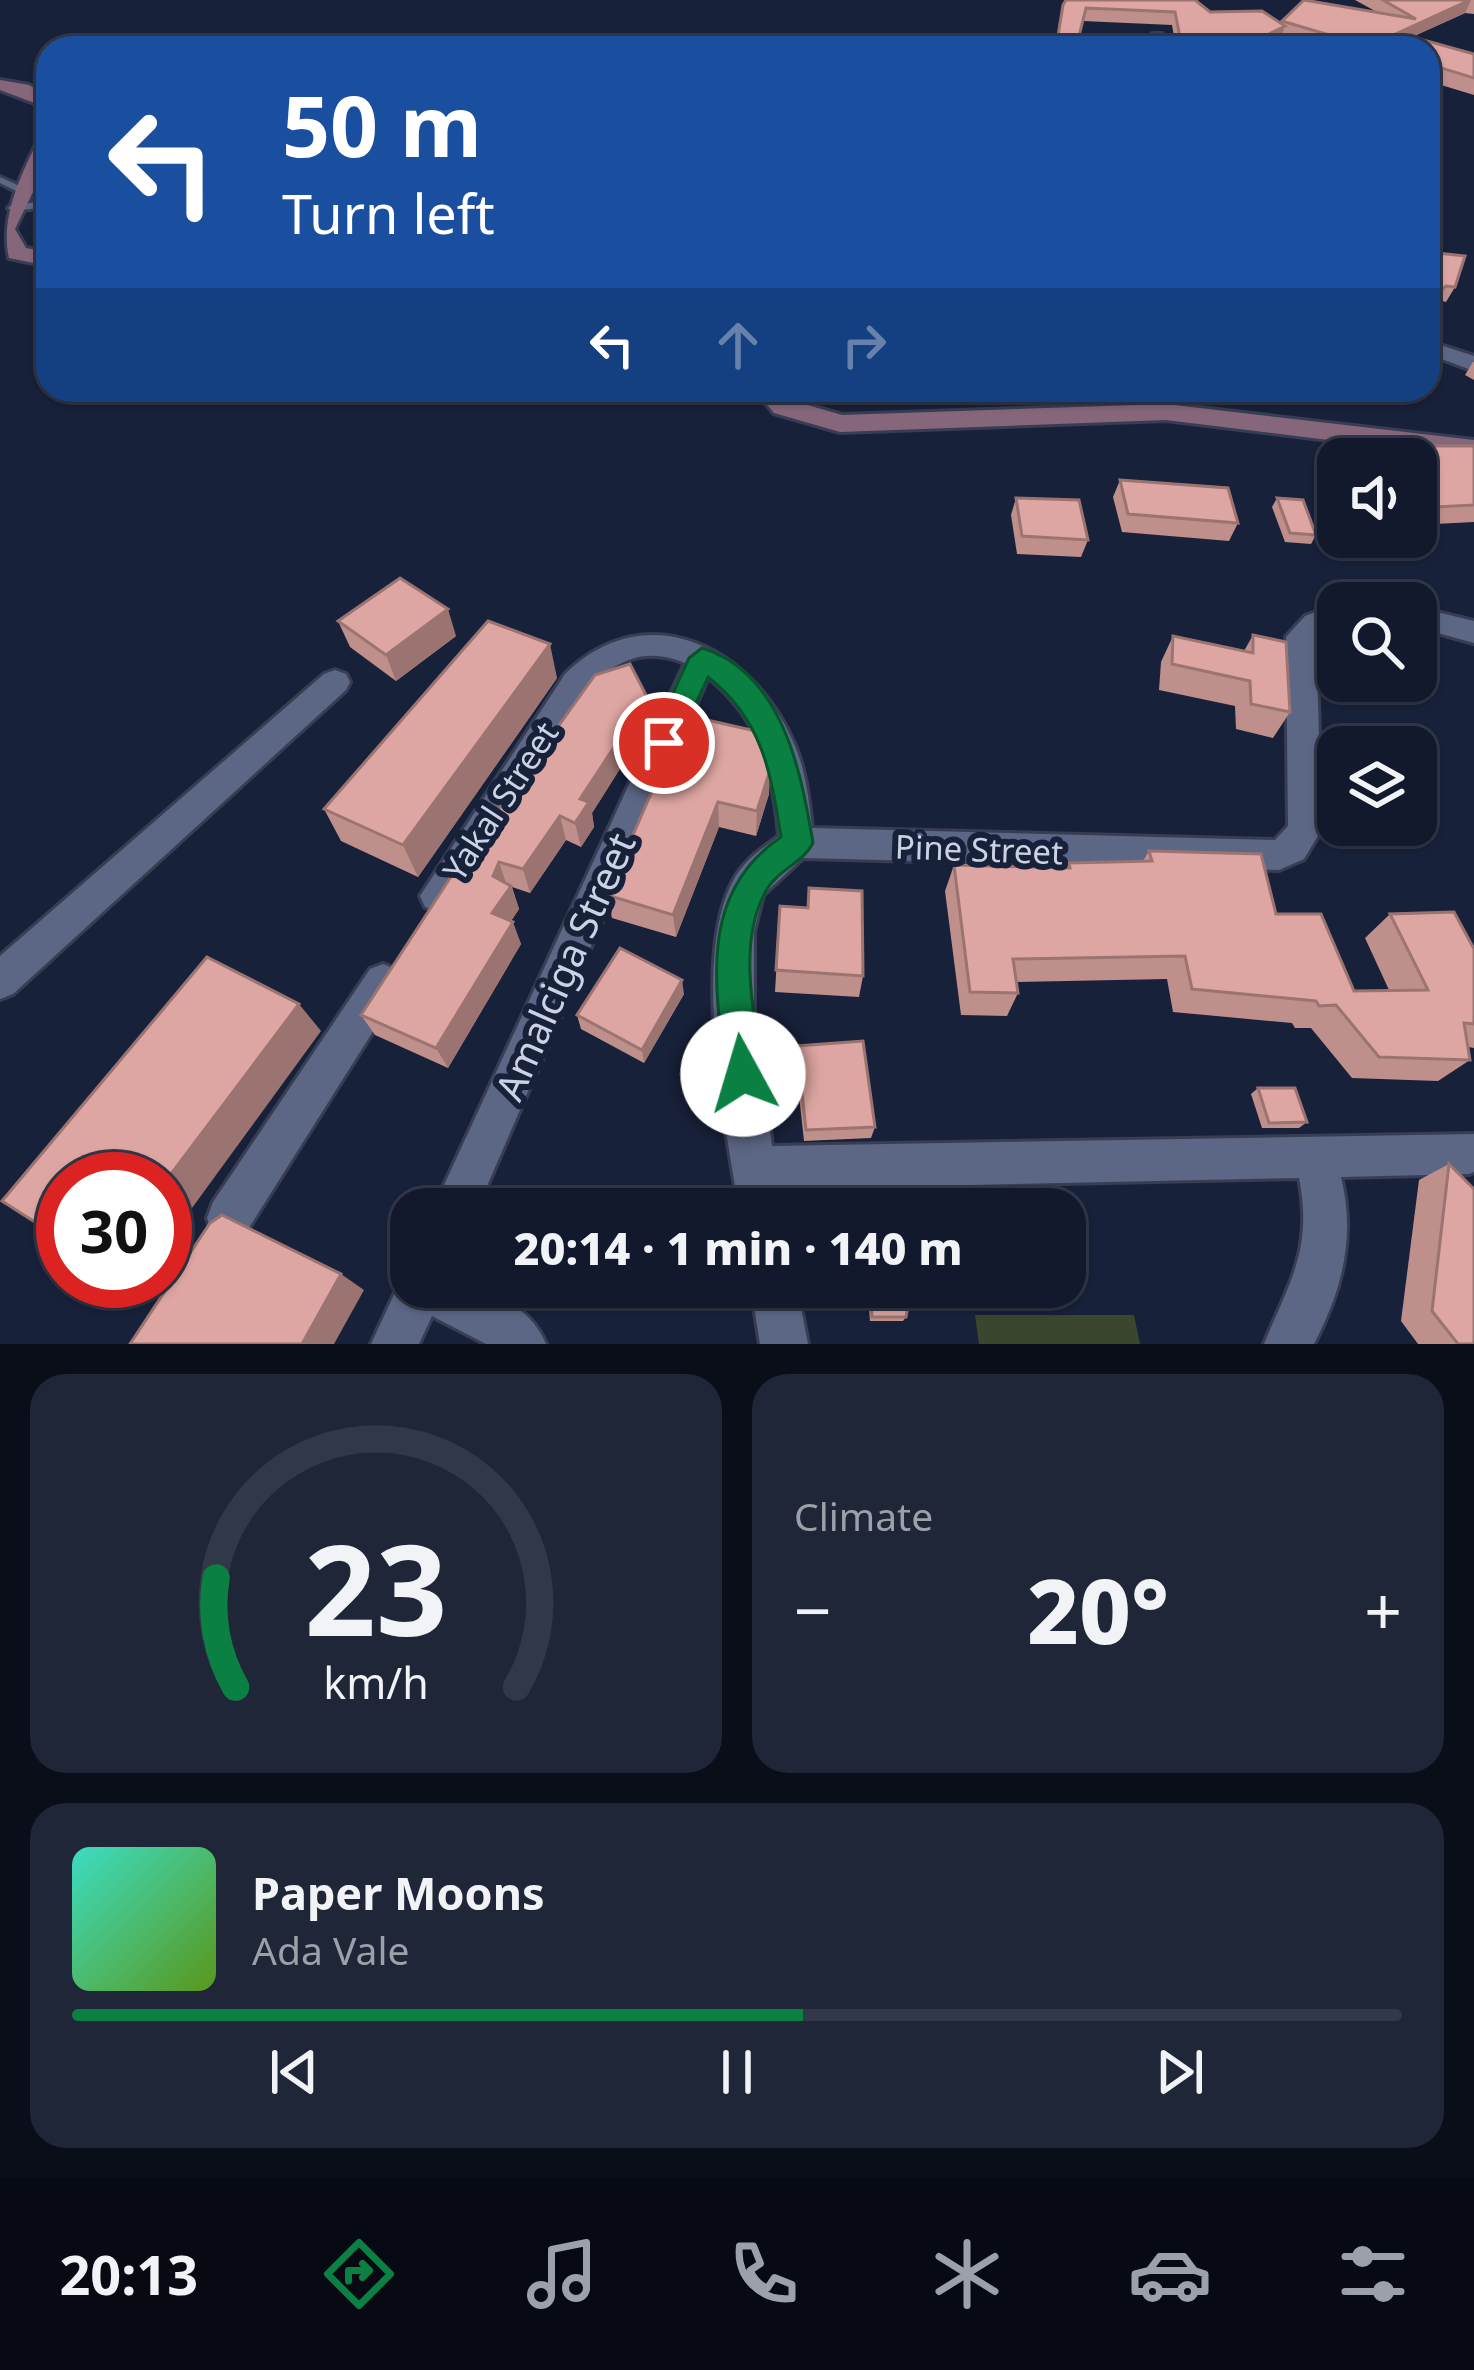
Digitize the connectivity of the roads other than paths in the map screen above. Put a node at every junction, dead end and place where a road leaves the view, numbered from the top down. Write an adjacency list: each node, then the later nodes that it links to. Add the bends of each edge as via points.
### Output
1 (0, 86): 2 (street)
2 (36, 96)
3 (36, 158): 4 (street)
4 (11, 193): 5 (street, via 9,244)
5 (36, 257)
6 (1440, 351): 7 (street)
7 (1474, 364)
8 (780, 402): 9 (street, via 840,424 1166,412)
9 (1474, 449)
10 (1317, 622): 15 (street, Pine Street, via 1301,637 1305,829 1279,855)
11 (1437, 622): 12 (street)
12 (1474, 632)
13 (702, 658): 15 (street, via 742,688 778,742); 16 (street, Yakal Street, via 644,644 597,662 576,682); 21 (street, Amalciga Street)
14 (335, 682): 18 (street)
15 (797, 843): 22 (street, via 763,867 741,902 738,926 733,980)
16 (424, 919)
17 (398, 959): 24 (street)
18 (0, 981)
19 (1469, 1154): 20 (street)
20 (1316, 1157): 23 (street); 31 (street, via 1328,1240 1322,1276)
21 (464, 1188)
22 (757, 1188)
23 (774, 1188)
24 (229, 1219)
25 (411, 1308): 28 (street)
26 (465, 1308): 29 (street)
27 (778, 1308): 30 (street)
28 (395, 1344)
29 (522, 1344)
30 (784, 1344)
31 (1288, 1344)

